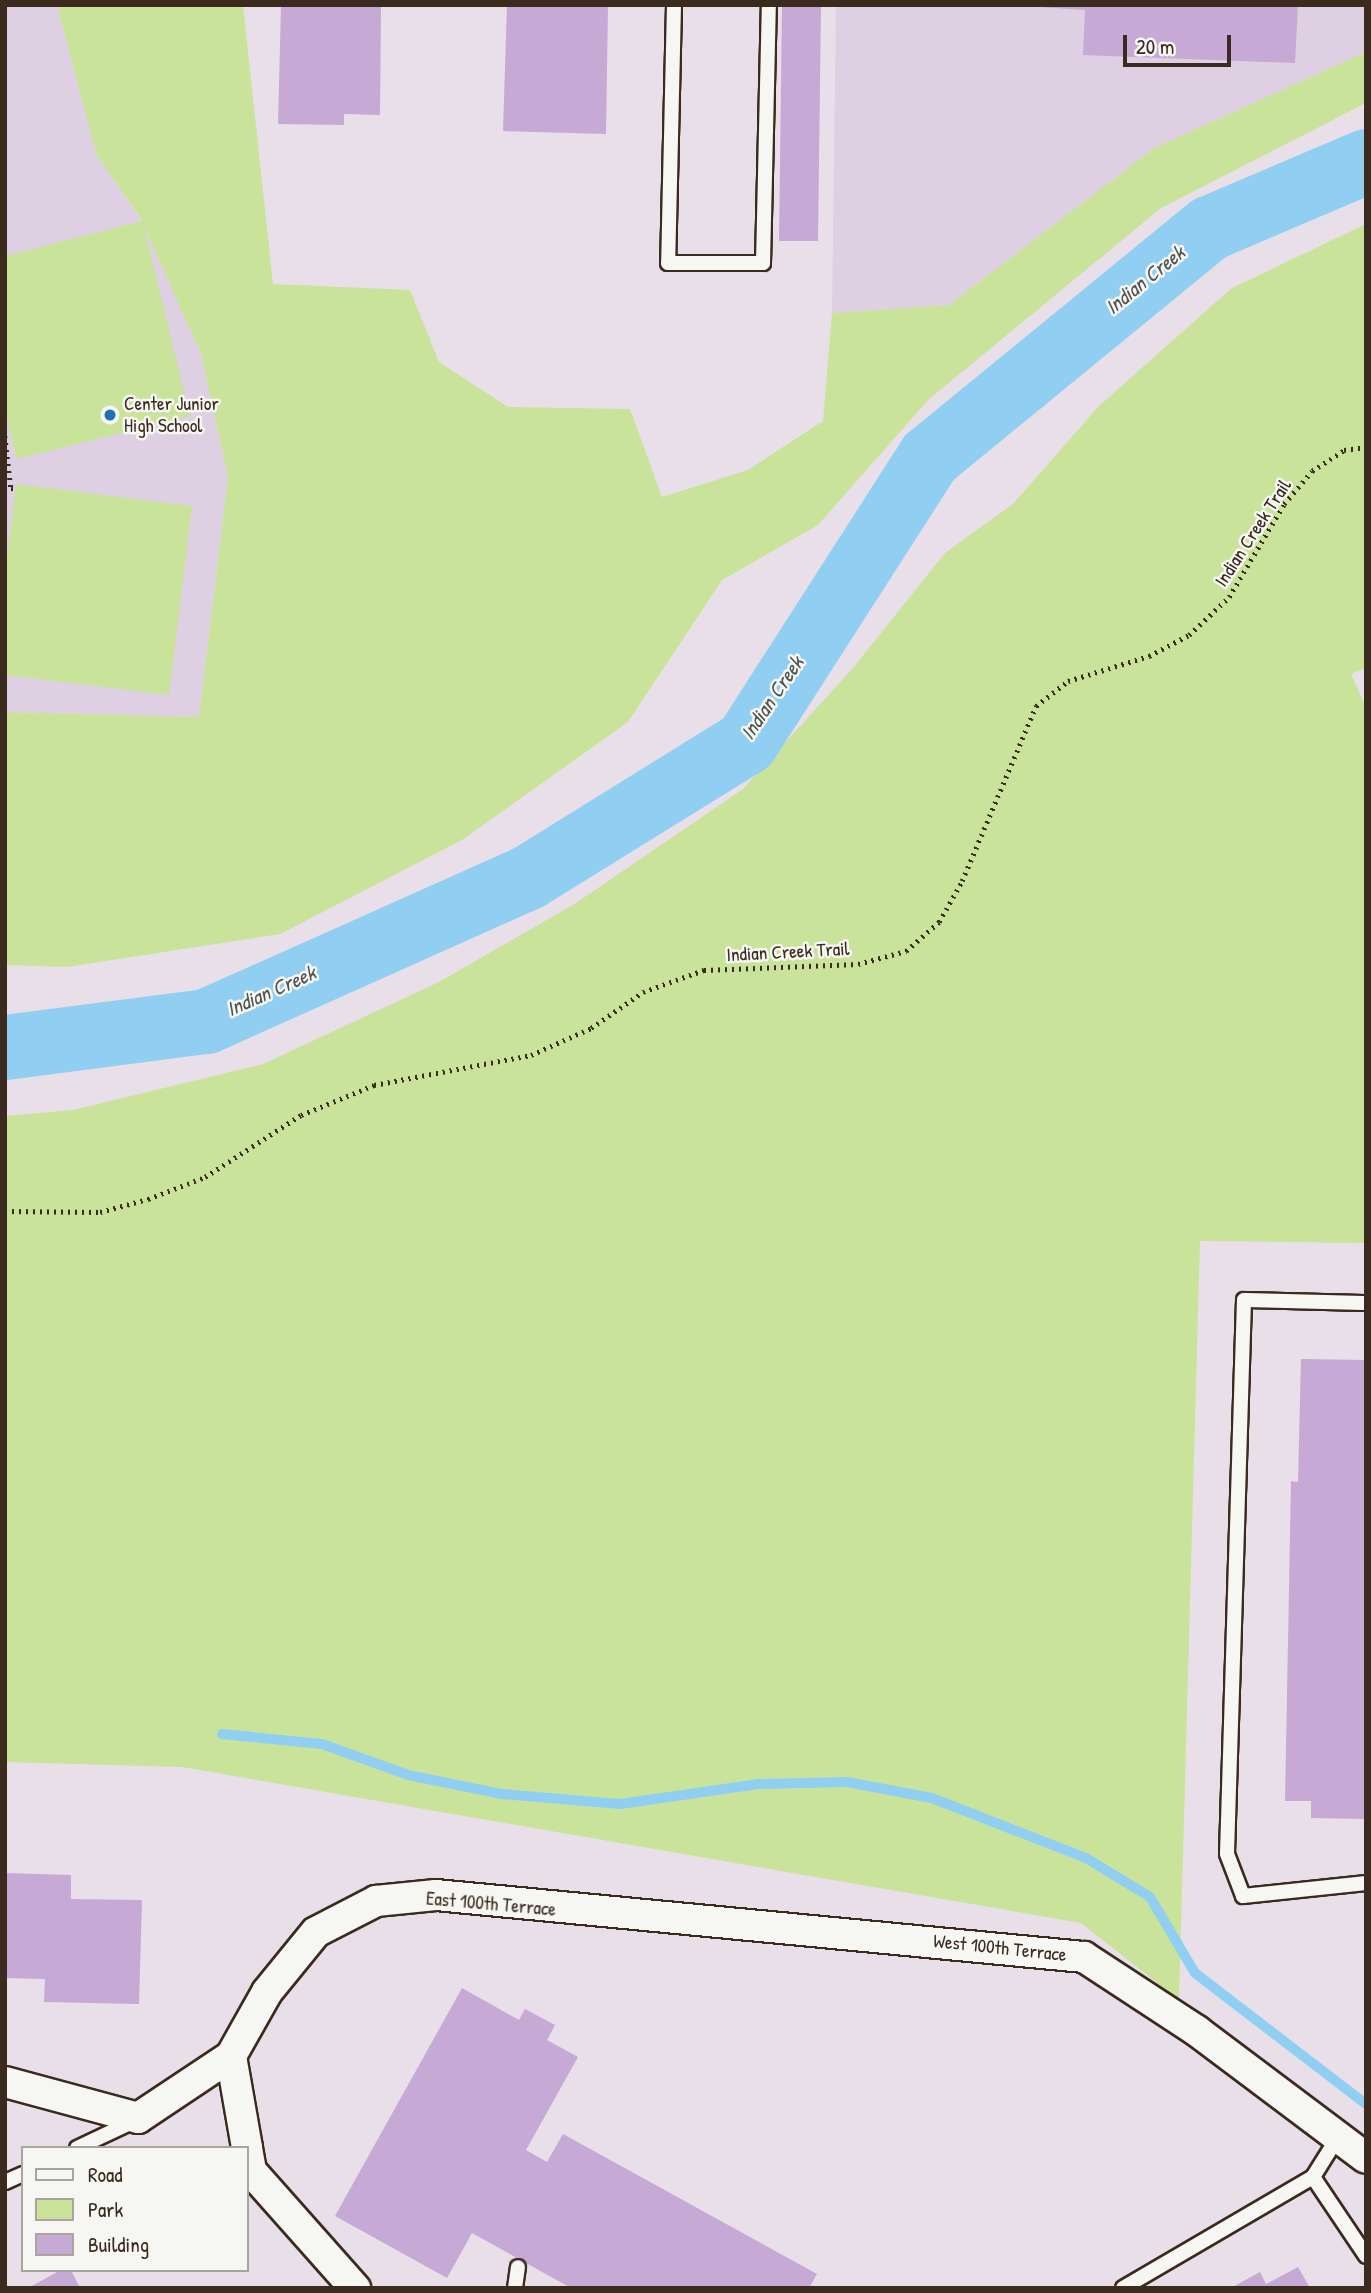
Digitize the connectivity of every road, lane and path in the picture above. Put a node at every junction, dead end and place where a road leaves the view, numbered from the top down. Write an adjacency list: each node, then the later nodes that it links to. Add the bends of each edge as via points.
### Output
1 (674, 5): 2 (lane, via 668,263 764,263)
2 (769, 5)
3 (5, 436): 5 (path, via 13,457 10,488)
4 (1366, 447): 6 (path, Indian Creek Trail, via 1344,450 1312,471 1284,504 1229,597 1189,635 1149,656 1068,681 1036,706 962,881 939,922 906,951 858,964 704,971 643,992 591,1028 531,1055 374,1085 301,1115 205,1177 148,1199 100,1212)
5 (16, 489)
6 (5, 1211)
7 (1366, 1303): 8 (lane, via 1244,1300 1227,1854 1243,1896)
8 (1366, 1883)
9 (571, 1910): 10 (street, East 100th Terrace, via 436,1895 376,1901 316,1932 267,1992); 13 (street, West 100th Terrace, via 1084,1957 1197,2031)
10 (231, 2056): 12 (street, East 100th Terrace); 15 (street)
11 (5, 2082): 12 (street)
12 (138, 2119): 14 (lane)
13 (1338, 2137): 17 (street, West 100th Terrace); 19 (lane)
14 (81, 2146)
15 (247, 2146)
16 (248, 2154): 23 (street, via 251,2171)
17 (1366, 2158)
18 (21, 2175): 20 (lane)
19 (1313, 2177): 21 (lane); 25 (lane)
20 (5, 2182)
21 (1366, 2256)
22 (518, 2267): 24 (lane)
23 (355, 2288)
24 (515, 2288)
25 (1123, 2288)

